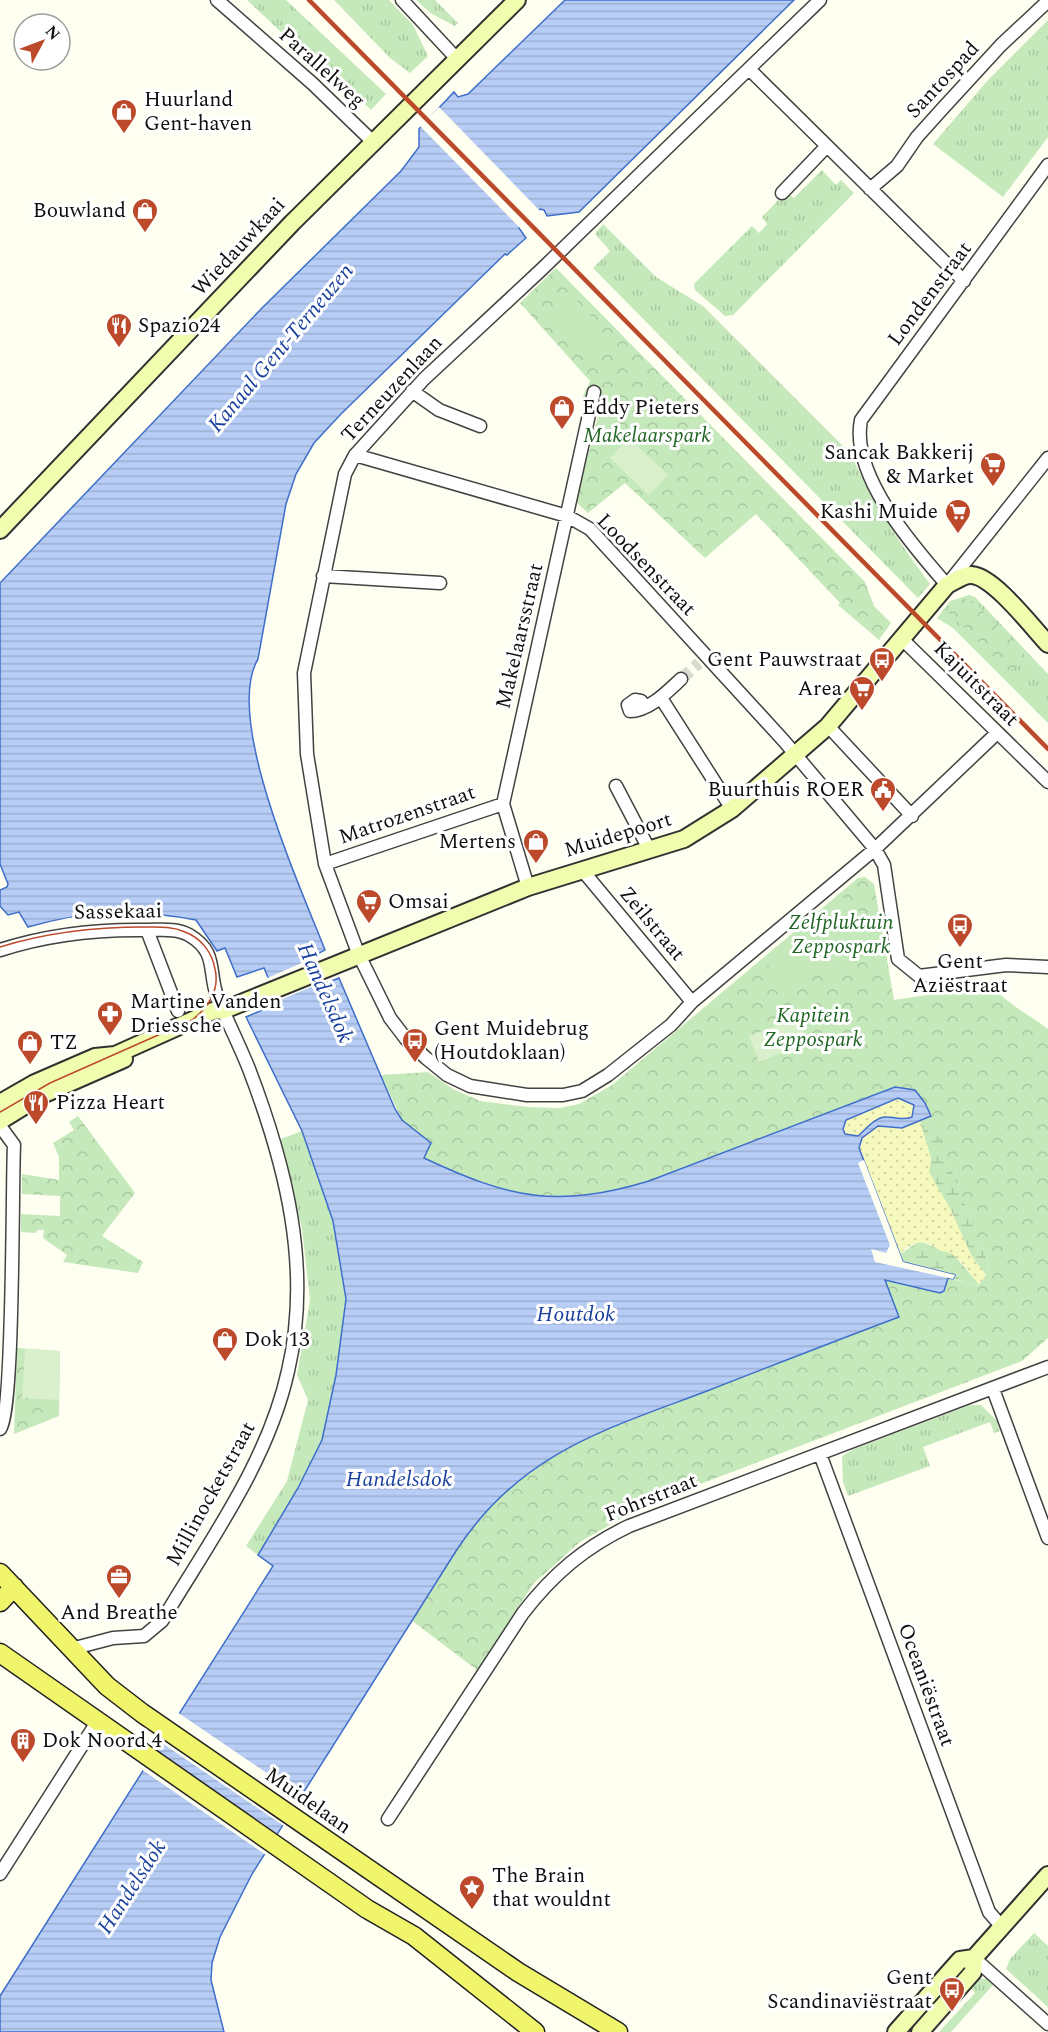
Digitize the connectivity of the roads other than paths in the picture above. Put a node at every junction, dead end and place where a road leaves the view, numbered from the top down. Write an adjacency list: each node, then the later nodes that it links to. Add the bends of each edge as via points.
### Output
1 (217, 0): 8 (street, Parallelweg)
2 (402, 0): 6 (street)
3 (517, 0): 6 (street, Wiedauwkaai)
4 (820, 0): 7 (street, Terneuzenlaan)
5 (1048, 1): 11 (street, Santospad, via 1001,45 917,137 897,166)
6 (458, 58): 8 (street, Wiedauwkaai)
7 (749, 69): 9 (street); 14 (street, Terneuzenlaan)
8 (372, 141): 20 (street, Wiedauwkaai)
9 (826, 147): 11 (street); 12 (street)
10 (1048, 165): 13 (street, Londenstraat)
11 (870, 189): 13 (street)
12 (782, 193)
13 (964, 281): 23 (street, Londenstraat, via 861,420 859,430 862,450 885,505)
14 (412, 392): 16 (street, via 439,410); 17 (street, Terneuzenlaan)
15 (594, 392): 19 (street, Makelaarsstraat)
16 (480, 426)
17 (355, 455): 19 (street, Loodsenstraat); 21 (street, Terneuzenlaan, via 345,474)
18 (1048, 458): 23 (street)
19 (567, 516): 31 (street, Loodsenstraat, via 590,529 703,660); 34 (street, Makelaarsstraat)
20 (0, 530)
21 (323, 576): 22 (street); 39 (street, Terneuzenlaan, via 304,673 307,754)
22 (440, 584)
23 (947, 585): 24 (street, Muidepoort); 25 (street, via 969,574 982,577)
24 (903, 639): 29 (street, Muidepoort); 30 (street, Kajuitstraat)
25 (1048, 644)
26 (681, 679): 27 (street)
27 (661, 698): 28 (street); 35 (street)
28 (645, 706)
29 (828, 726): 31 (street, Muidepoort); 36 (street)
30 (997, 733): 32 (street, Kajuitstraat); 36 (street, Terneuzenlaan)
31 (795, 754): 35 (street, Muidepoort); 37 (street, Loodsenstraat)
32 (1048, 782)
33 (616, 786): 38 (street)
34 (503, 804): 39 (street, Matrozenstraat); 41 (street, Makelaarsstraat)
35 (732, 809): 38 (street, Muidepoort, via 684,839)
36 (912, 816): 37 (street, Terneuzenlaan)
37 (875, 849): 45 (street, Loodsenstraat, via 884,865 898,959 919,976 1006,965); 46 (street, Terneuzenlaan)
38 (650, 851): 40 (street, Muidepoort)
39 (325, 864): 44 (street, Terneuzenlaan)
40 (583, 871): 41 (street, Muidepoort); 46 (street, Zeilstraat)
41 (528, 887): 44 (street, Muidepoort)
42 (147, 930): 43 (street, Sassekaai, via 67,933); 47 (street, Sassekaai, via 177,931 198,942 210,958 216,994); 48 (street)
43 (0, 950)
44 (358, 953): 46 (street, Terneuzenlaan, via 390,1018 406,1039 447,1075 470,1086 498,1092 539,1095 582,1091 609,1076 671,1025); 47 (street, Muidepoort)
45 (1048, 966)
46 (692, 1002)
47 (227, 1008): 49 (street, via 115,1055 86,1061); 50 (street, via 216,1018 51,1091); 60 (street, Millinocketstraat, via 271,1131 293,1215 297,1319 288,1372 270,1429 245,1481 162,1621 144,1636)
48 (178, 1011)
49 (0, 1103)
50 (0, 1121)
51 (0, 1126): 54 (street, via 14,1145 10,1350 5,1418)
52 (1047, 1368): 53 (street, Fohrstraat)
53 (993, 1389): 55 (street, Fohrstraat); 56 (street)
54 (0, 1429)
55 (819, 1454): 63 (street, Fohrstraat, via 629,1526 579,1553 523,1613); 66 (street, Oceaniëstraat, via 989,1912)
56 (1048, 1538)
57 (0, 1573): 58 (main road, Muidelaan)
58 (14, 1587): 59 (main road); 60 (main road, Muidelaan)
59 (0, 1602)
60 (71, 1648): 70 (main road, Muidelaan, via 107,1686 142,1713 518,1972)
61 (0, 1653): 62 (main road)
62 (97, 1722): 64 (street); 69 (main road, via 367,1909 414,1936)
63 (388, 1819)
64 (0, 1874)
65 (1048, 1875): 66 (street)
66 (1002, 1927): 67 (street)
67 (974, 1958): 68 (street); 71 (street, via 960,1960); 72 (street, via 973,1972)
68 (1048, 2024)
69 (535, 2032)
70 (618, 2032)
71 (896, 2032)
72 (920, 2032)

